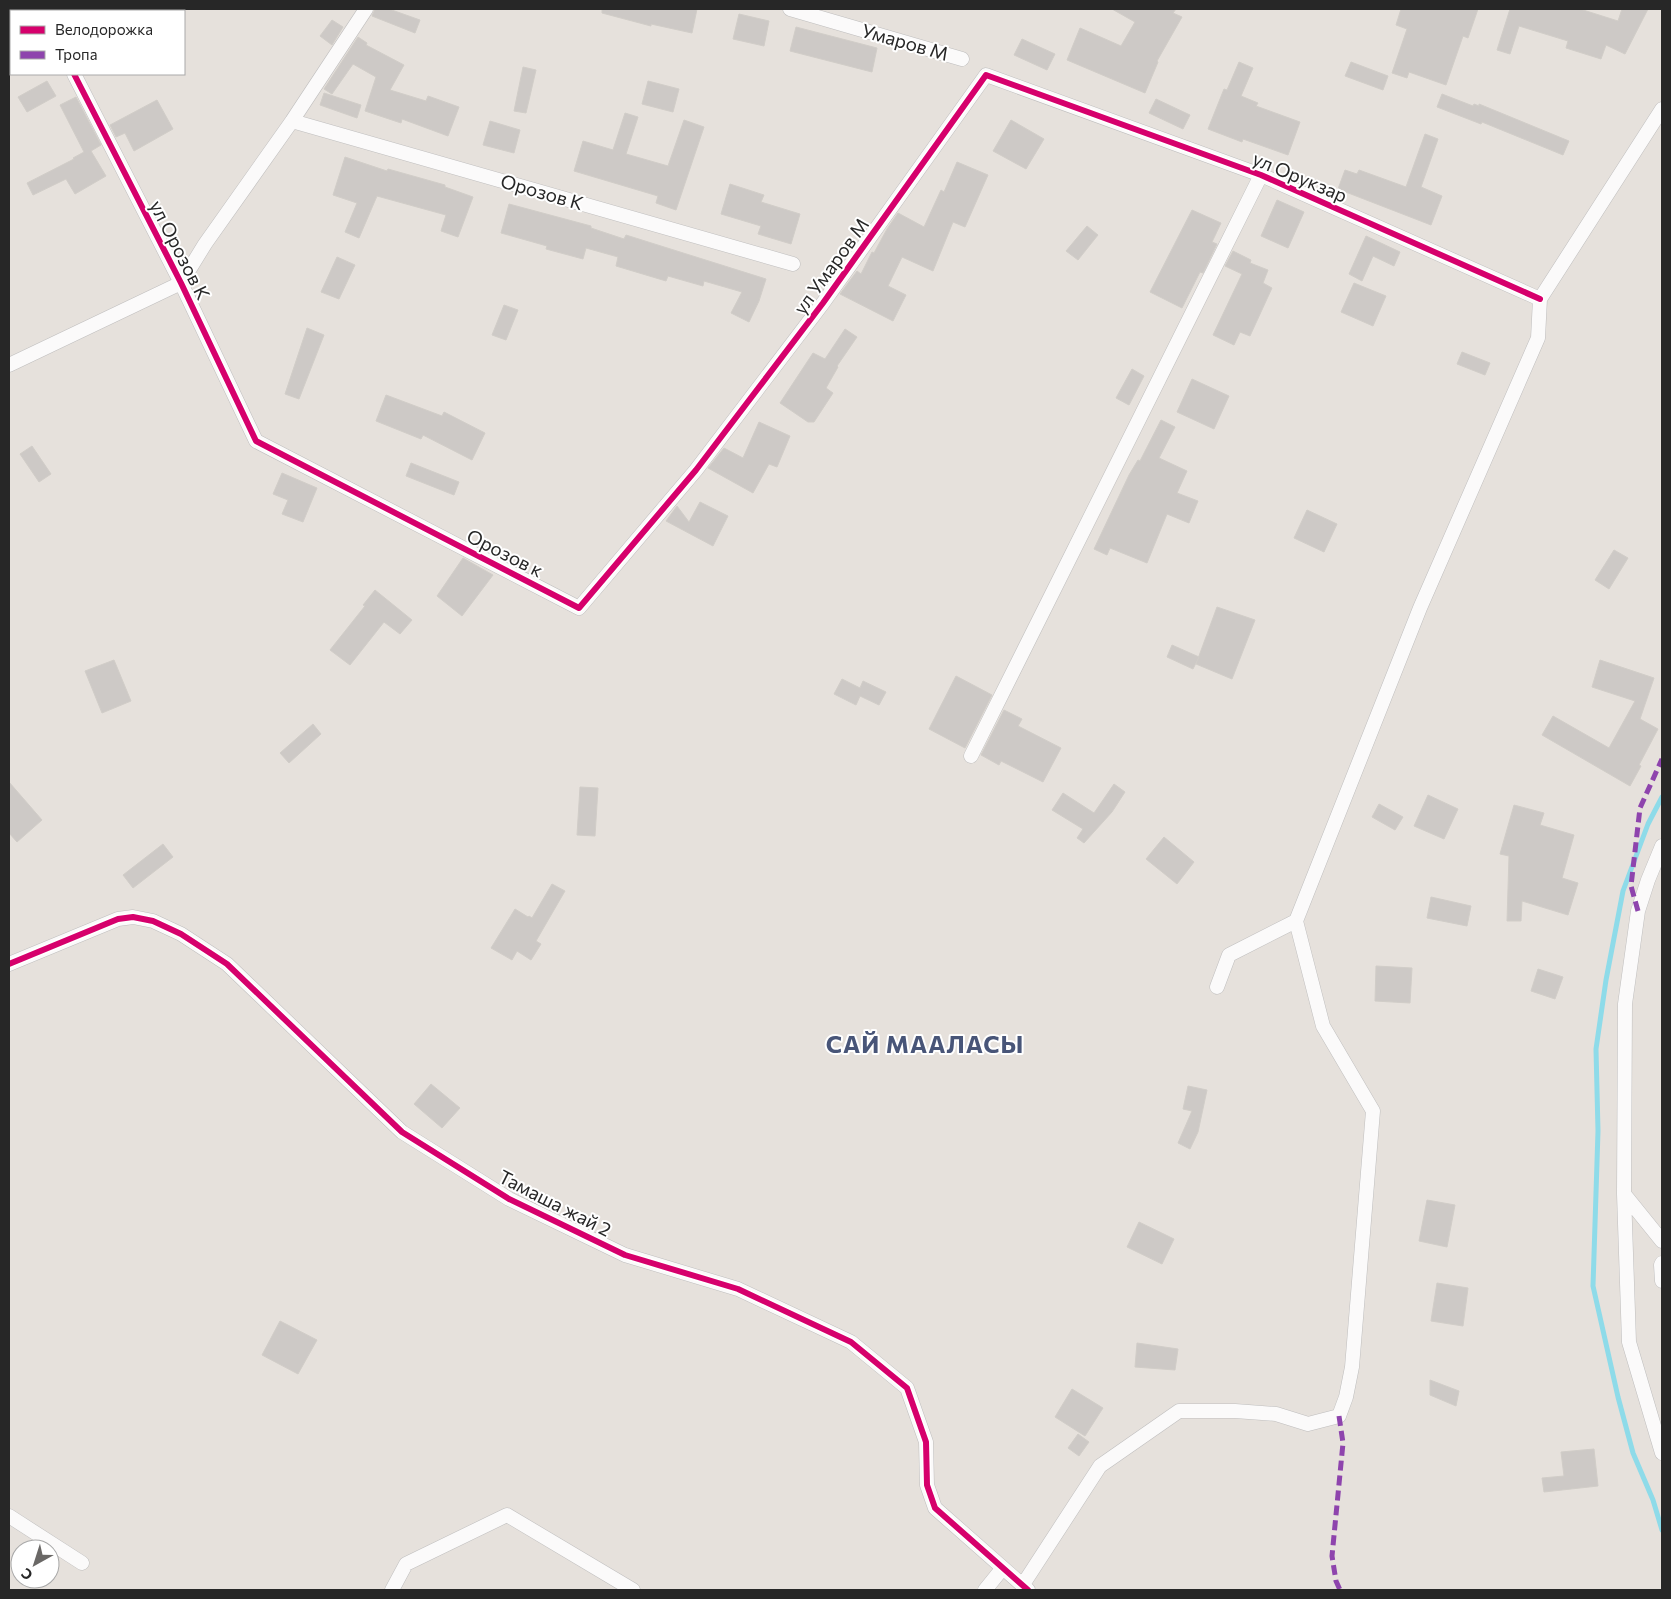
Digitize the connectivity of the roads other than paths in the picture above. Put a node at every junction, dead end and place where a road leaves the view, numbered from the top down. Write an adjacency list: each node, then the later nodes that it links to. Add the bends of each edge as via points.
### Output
1 (366, 9): 7 (street, ул Орозов К)
2 (790, 9): 3 (street, Умаров М)
3 (962, 59)
4 (75, 75): 10 (street, ул Орозов К)
5 (986, 75): 8 (street, ул Орукзар); 14 (street, ул Умаров М, via 823,303)
6 (1662, 109): 11 (street)
7 (292, 121): 9 (street, Орозов К); 10 (street, ул Орозов К)
8 (1261, 175): 11 (street, ул Орукзар); 15 (street)
9 (793, 264)
10 (181, 283): 12 (street, ул Орозов К); 13 (street, ул Орозов К)
11 (1540, 299): 17 (street, via 1538,338 1420,608)
12 (9, 365)
13 (256, 441): 14 (street, Орозов к, via 579,608)
14 (696, 470)
15 (970, 756)
16 (1662, 846): 20 (street, via 1638,911 1626,1004)
17 (1296, 921): 19 (street, via 1229,955); 28 (street, via 1323,1026 1373,1111 1352,1367 1339,1416 1308,1424 1276,1414 1179,1411 1100,1466)
18 (9, 964): 27 (street, Тамаша жай 2, via 118,920 133,917 153,921 181,934 227,964 402,1132 508,1199 625,1255 738,1289 851,1342 907,1388 926,1442 927,1485 935,1508)
19 (1217, 987)
20 (1624, 1194): 21 (street); 24 (street, via 1629,1342)
21 (1662, 1241)
22 (1662, 1263): 23 (street)
23 (1662, 1281)
24 (1662, 1453)
25 (9, 1516): 26 (street)
26 (82, 1563)
27 (1002, 1569): 28 (street, Тамаша жай 2); 31 (street)
28 (1025, 1588)
29 (392, 1590): 30 (street, via 406,1564 507,1515)
30 (633, 1590)
31 (985, 1590)

